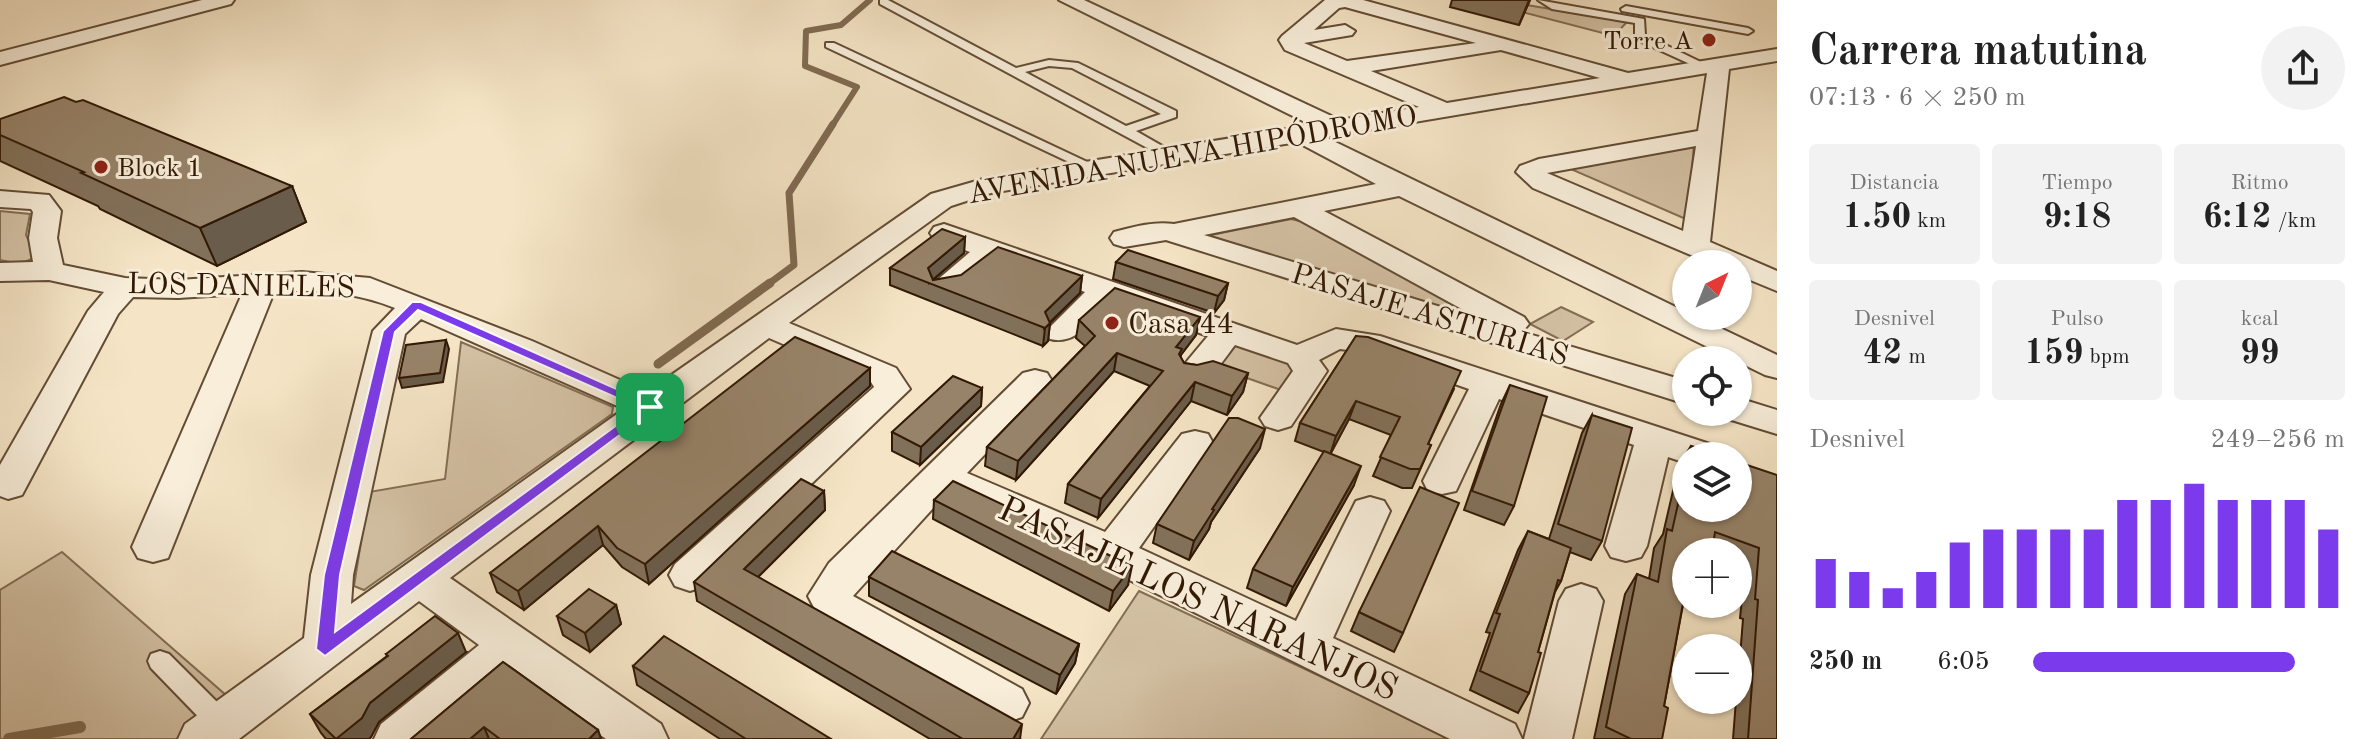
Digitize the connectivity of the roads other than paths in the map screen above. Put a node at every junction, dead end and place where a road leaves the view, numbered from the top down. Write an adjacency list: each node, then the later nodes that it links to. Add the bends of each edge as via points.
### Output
1 (224, 0): 12 (street)
2 (1069, 0): 18 (street)
3 (1543, 0): 13 (lane, via 1640,21 1639,37)
4 (1572, 0): 7 (lane)
5 (884, 2): 15 (lane)
6 (1345, 31): 8 (street)
7 (1748, 31)
8 (1291, 39): 10 (street, via 1341,1); 14 (street, via 1292,46)
9 (830, 45): 23 (lane)
10 (1505, 45): 14 (street); 16 (street)
11 (1777, 55): 13 (street, AVENIDA NUEVA HIPÓDROMO)
12 (0, 59)
13 (1712, 66): 16 (street, AVENIDA NUEVA HIPÓDROMO); 21 (street)
14 (1347, 68): 17 (street)
15 (1016, 71): 19 (lane); 19 (lane, via 1049,63 1074,65 1172,114)
16 (1629, 79): 17 (street, AVENIDA NUEVA HIPÓDROMO)
17 (1445, 110): 18 (street, AVENIDA NUEVA HIPÓDROMO)
18 (1337, 128): 20 (street, AVENIDA NUEVA HIPÓDROMO)
19 (1126, 130): 22 (lane)
20 (1300, 134): 22 (street, AVENIDA NUEVA HIPÓDROMO); 24 (street)
21 (1710, 136): 30 (street); 30 (street, via 1529,172)
22 (1171, 155): 23 (street, AVENIDA NUEVA HIPÓDROMO)
23 (1093, 168): 42 (street, AVENIDA NUEVA HIPÓDROMO, via 987,186 941,200)
24 (1402, 187): 26 (street); 47 (street)
25 (0, 199): 34 (street, via 39,201 47,211 43,238)
26 (1300, 209): 28 (street); 46 (street)
27 (944, 233): 31 (street)
28 (1174, 233): 29 (street); 46 (street, PASAJE ASTURIAS)
29 (1124, 238)
30 (1695, 245): 32 (street)
31 (991, 250): 39 (street); 40 (street)
32 (1706, 250)
33 (1752, 270): 36 (street)
34 (49, 271): 35 (street, LOS DANIELES); 38 (street, LOS DANIELES)
35 (0, 272)
36 (1777, 282)
37 (262, 284): 38 (street, LOS DANIELES); 41 (street, LOS DANIELES, via 341,282); 64 (street)
38 (125, 287): 61 (street, via 104,311)
39 (944, 287)
40 (1105, 291): 43 (street); 44 (street)
41 (417, 305): 52 (street, LOS DANIELES); 71 (street, via 389,331 332,575)
42 (767, 325): 52 (street, AVENIDA NUEVA HIPÓDROMO); 66 (street, via 884,375 893,389)
43 (1061, 332)
44 (1228, 333): 45 (street); 48 (street)
45 (1300, 356): 50 (street, via 1349,338); 54 (street, via 1310,371)
46 (1580, 361): 51 (street, PASAJE ASTURIAS)
47 (1777, 368)
48 (1195, 372)
49 (1035, 381): 59 (street)
50 (1489, 384): 56 (street); 60 (street)
51 (1672, 389)
52 (650, 407): 67 (street, AVENIDA NUEVA HIPÓDROMO)
53 (1752, 414): 55 (street)
54 (1278, 418)
55 (1777, 422)
56 (1654, 438): 58 (street); 63 (street)
57 (1195, 443): 65 (street)
58 (1672, 444)
59 (942, 477): 65 (street, PASAJE LOS NARANJOS); 73 (street, via 844,574 830,596 844,613)
60 (1442, 481)
61 (8, 485)
62 (1370, 511): 70 (street)
63 (1626, 546)
64 (153, 547)
65 (1112, 553): 70 (street, PASAJE LOS NARANJOS)
66 (690, 575)
67 (417, 577): 69 (street); 71 (street, AVENIDA NUEVA HIPÓDROMO)
68 (1581, 601): 78 (street)
69 (513, 644): 75 (street); 76 (street)
70 (1306, 648): 77 (street, PASAJE LOS NARANJOS)
71 (325, 649): 74 (street, AVENIDA NUEVA HIPÓDROMO)
72 (160, 661): 74 (lane)
73 (1005, 703)
74 (212, 732)
75 (398, 739)
76 (644, 739)
77 (1498, 739)
78 (1548, 739)

